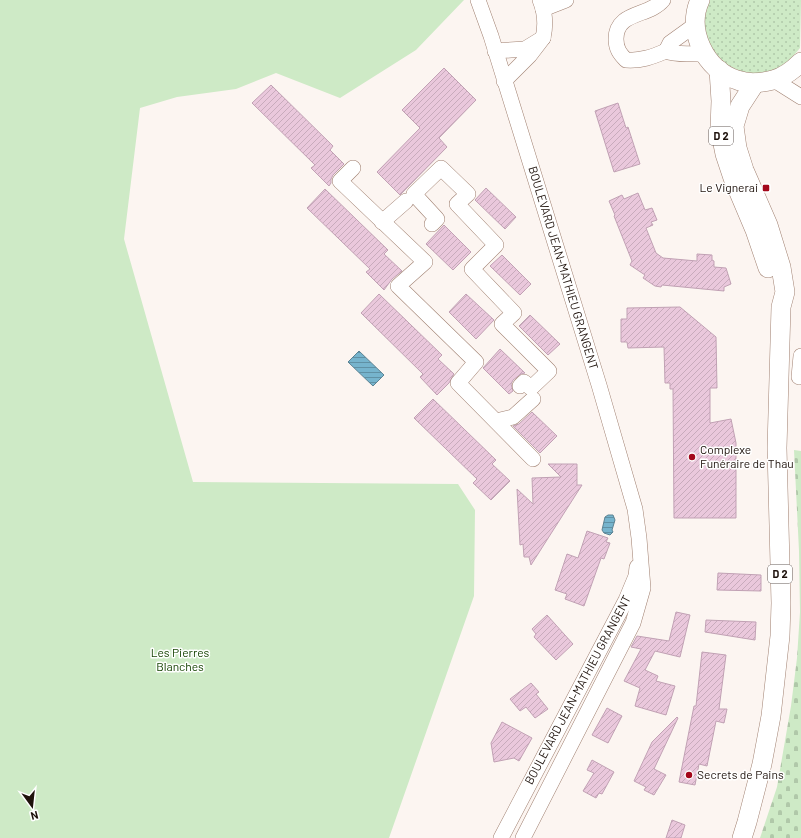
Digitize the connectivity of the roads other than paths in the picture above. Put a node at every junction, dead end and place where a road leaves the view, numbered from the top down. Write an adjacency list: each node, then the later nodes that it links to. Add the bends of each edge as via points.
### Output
1 (478, 0): 8 (street, BOULEVARD JEAN-MATHIEU GRANGENT)
2 (566, 0): 5 (street)
3 (663, 0): 9 (street, via 652,9 626,18 617,29 616,43 618,52 626,60 647,59)
4 (700, 0): 6 (main road)
5 (542, 5): 7 (street)
6 (695, 24): 9 (street, via 670,43); 10 (main road, via 698,40)
7 (543, 38): 8 (street, via 525,48); 14 (street)
8 (495, 51): 14 (street, BOULEVARD JEAN-MATHIEU GRANGENT)
9 (666, 51): 10 (street, via 674,54)
10 (705, 55): 12 (main road)
11 (801, 62): 13 (main road, via 791,72)
12 (719, 70): 15 (main road, via 736,80); 21 (main road, D 2, via 720,129 725,154 755,230 769,272 773,295)
13 (774, 80): 15 (main road); 16 (street)
14 (504, 81): 28 (street, BOULEVARD JEAN-MATHIEU GRANGENT, via 599,385 635,509)
15 (755, 83): 21 (main road, D 2, via 740,106 734,126 744,170 768,225 781,267 785,292)
16 (801, 97)
17 (353, 168): 19 (street, via 340,181)
18 (406, 201): 19 (street)
19 (382, 222): 26 (street, via 424,262 398,286 476,362 458,383)
20 (432, 224): 24 (street, via 437,219 414,194 441,168 468,194 457,204 496,245 472,269 514,313 502,324 549,371 531,388 524,382)
21 (781, 307): 31 (main road, D 2, via 777,448 780,636 770,723)
22 (801, 356): 23 (street)
23 (800, 377)
24 (520, 386)
25 (533, 399): 26 (street, via 513,417)
26 (496, 421): 27 (street)
27 (534, 459)
28 (639, 538): 29 (street, BOULEVARD JEAN-MATHIEU GRANGENT, via 636,576 626,600); 30 (street, BOULEVARD JEAN-MATHIEU GRANGENT, via 643,588 634,624)
29 (501, 838)
30 (523, 838)
31 (742, 838)

